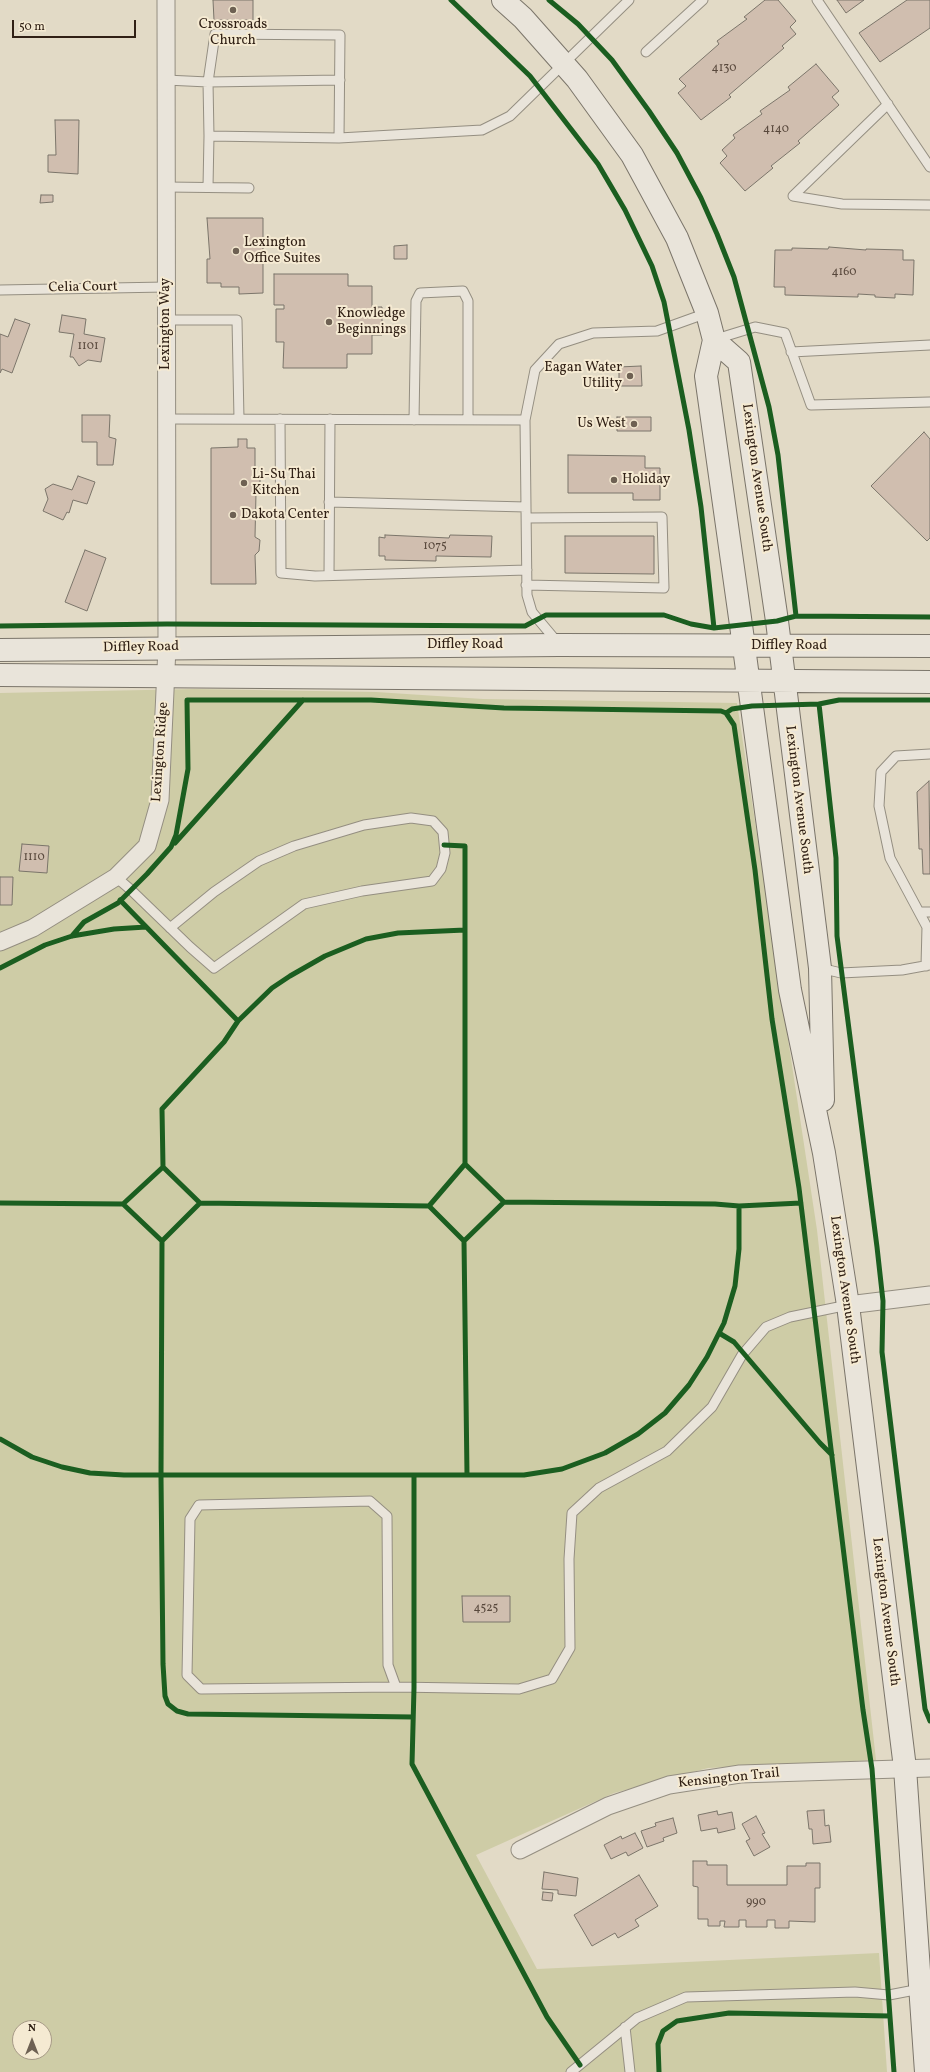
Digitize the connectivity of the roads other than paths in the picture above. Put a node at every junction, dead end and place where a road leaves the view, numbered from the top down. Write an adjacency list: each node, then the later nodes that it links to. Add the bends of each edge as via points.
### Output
1 (166, 0): 8 (street, Lexington Way)
2 (503, 0): 7 (street, Lexington Avenue South)
3 (629, 0): 7 (lane)
4 (703, 0): 6 (lane)
5 (817, 0): 11 (lane)
6 (646, 52)
7 (562, 63): 13 (lane, via 510,116 482,130); 21 (street, Lexington Avenue South, via 577,79 632,155 677,238)
8 (166, 80): 10 (lane); 15 (street, Lexington Way)
9 (340, 80): 10 (lane); 10 (lane, via 340,35 215,34); 13 (lane)
10 (208, 82): 12 (lane)
11 (888, 104): 14 (lane); 18 (lane, via 794,196 842,204)
12 (209, 136): 13 (lane); 16 (lane)
13 (339, 138)
14 (930, 167)
15 (166, 187): 16 (lane); 19 (street, Lexington Way)
16 (208, 187): 17 (lane)
17 (249, 188)
18 (930, 205)
19 (166, 287): 20 (lane, Celia Court); 22 (street, Lexington Way)
20 (0, 290)
21 (707, 313): 23 (street, Lexington Avenue South); 33 (lane, via 657,331 593,333 559,344 535,370)
22 (166, 320): 27 (street, Lexington Way); 28 (lane, via 237,320)
23 (714, 340): 25 (lane, via 755,327 785,333); 41 (street, Lexington Avenue South, via 706,376); 42 (street, Lexington Avenue South, via 740,362)
24 (930, 345): 25 (lane)
25 (792, 352): 26 (lane, via 811,405)
26 (930, 402)
27 (166, 420): 28 (lane); 44 (street, Lexington Way)
28 (239, 420): 29 (lane)
29 (280, 420): 30 (lane); 38 (lane, via 281,573)
30 (330, 420): 31 (lane); 34 (lane)
31 (414, 420): 32 (lane); 32 (lane, via 416,301 420,293 463,291 468,301)
32 (468, 420): 33 (lane)
33 (526, 420): 35 (lane)
34 (329, 502): 35 (lane); 38 (lane)
35 (526, 507): 36 (lane)
36 (527, 518): 37 (lane); 39 (lane, via 662,517 664,588)
37 (527, 570): 38 (lane); 39 (lane)
38 (329, 576)
39 (526, 585): 40 (lane, via 532,612)
40 (559, 645): 41 (street, Diffley Road); 44 (street, Diffley Road)
41 (744, 646): 42 (street, Diffley Road); 48 (street, Lexington Avenue South)
42 (780, 646): 43 (street, Diffley Road); 49 (street, Lexington Avenue South)
43 (930, 646)
44 (167, 647): 45 (street, Diffley Road); 47 (street, Lexington Ridge)
45 (0, 650)
46 (0, 675): 47 (street, Diffley Road)
47 (166, 677): 48 (street, Diffley Road); 52 (street, Lexington Ridge, via 160,800 147,846)
48 (748, 681): 49 (street, Diffley Road); 59 (street, Lexington Avenue South, via 790,990)
49 (784, 681): 50 (street, Diffley Road); 58 (street, Lexington Avenue South)
50 (930, 682)
51 (930, 754): 53 (lane, via 896,756 881,772 878,806 890,858)
52 (116, 877): 55 (lane); 56 (street, Lexington Ridge, via 33,928)
53 (919, 912): 54 (lane); 57 (lane, via 927,927)
54 (930, 912)
55 (170, 928): 55 (lane, via 214,968 304,904 362,891 432,880 441,870 445,853 443,832 433,820 411,818 364,825 294,846 259,861 214,892)
56 (0, 942)
57 (928, 966): 58 (lane, via 842,974)
58 (820, 968): 59 (street, Lexington Avenue South)
59 (824, 1153): 61 (street, Lexington Avenue South)
60 (930, 1295): 61 (street)
61 (848, 1305): 62 (lane, via 790,1317 766,1327 742,1355 712,1407 667,1451 599,1488 572,1513 569,1559 570,1648 552,1679 519,1689); 63 (street, Lexington Avenue South)
62 (396, 1687): 62 (lane, via 388,1665 387,1516 370,1501 199,1505 190,1519 187,1675 201,1689)
63 (905, 1768): 64 (street, Kensington Trail); 65 (street, Kensington Trail, via 740,1774 669,1785 608,1806); 66 (street, Lexington Avenue South)
64 (930, 1768)
65 (520, 1850)
66 (920, 1989): 67 (lane, via 889,1995 855,1992 686,1997 636,2018); 70 (street, Lexington Avenue South)
67 (625, 2027): 68 (lane); 69 (lane)
68 (571, 2072)
69 (630, 2072)
70 (926, 2072)

